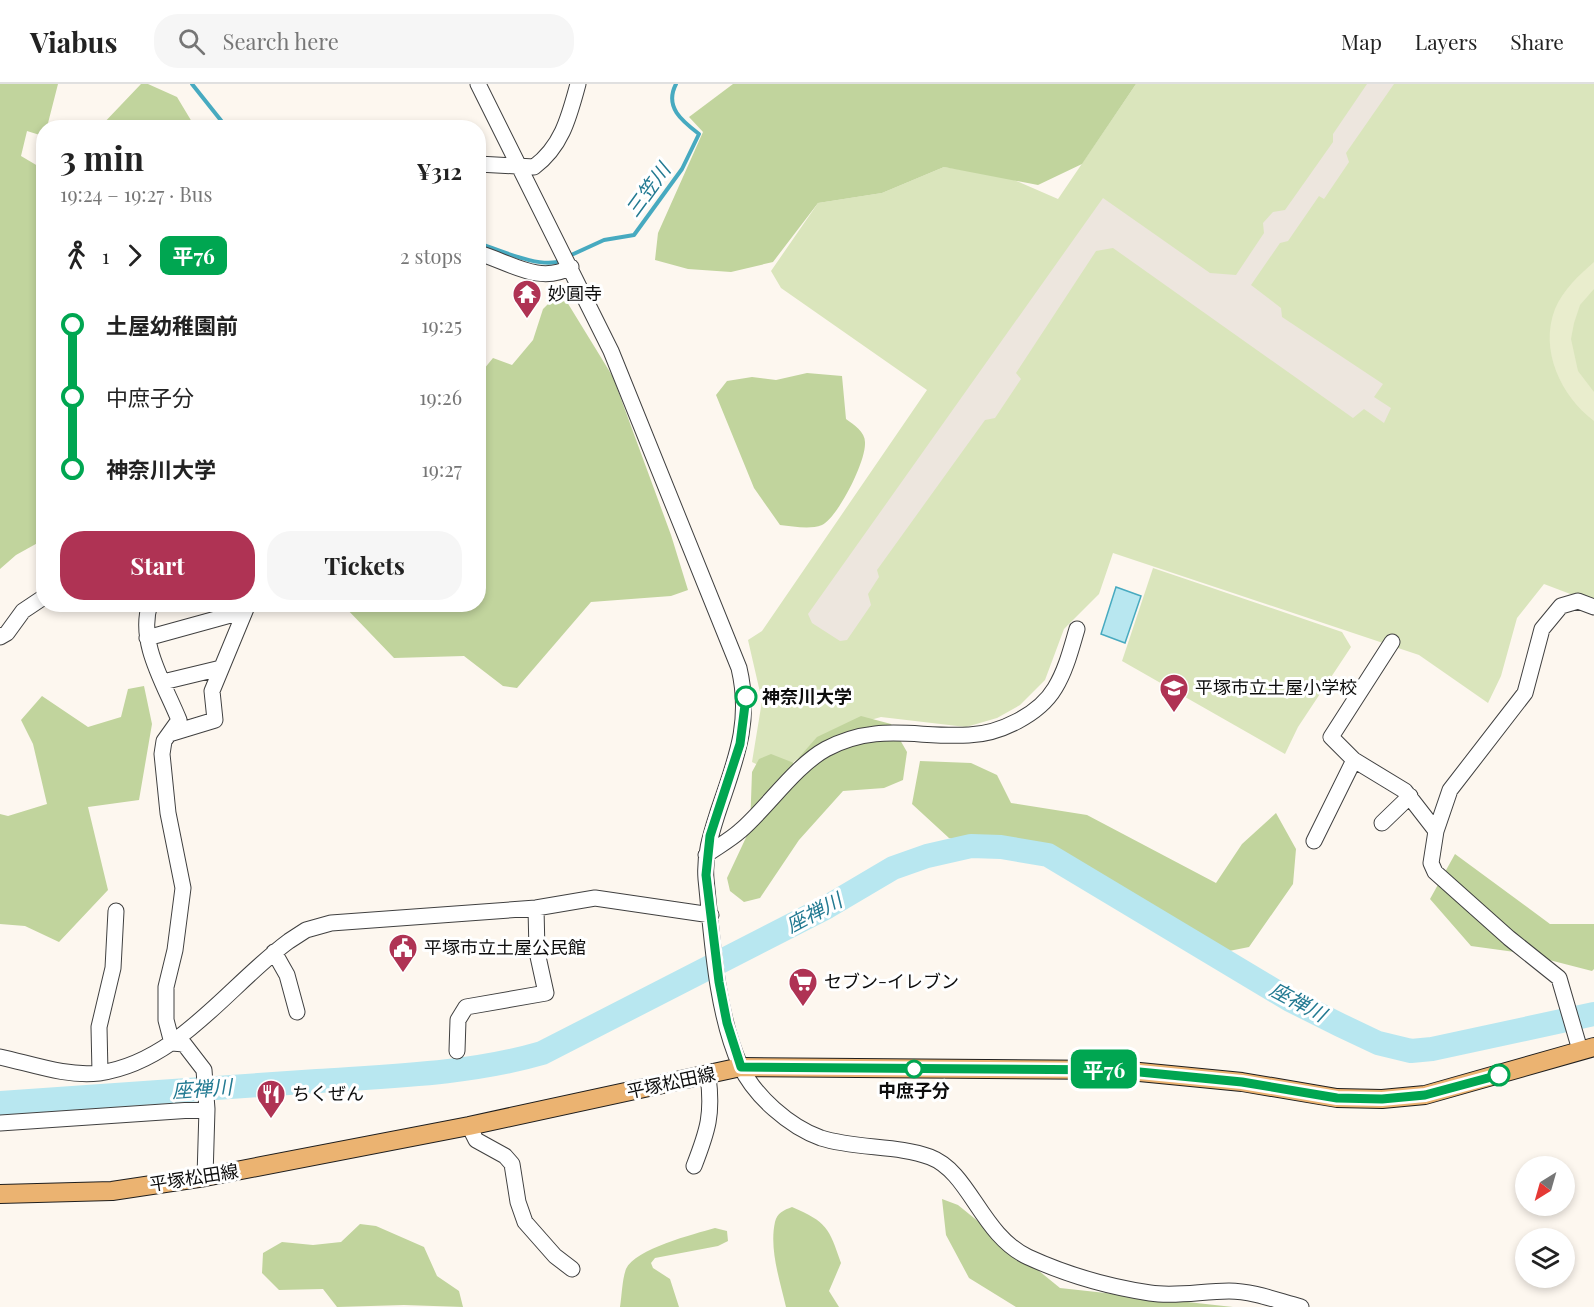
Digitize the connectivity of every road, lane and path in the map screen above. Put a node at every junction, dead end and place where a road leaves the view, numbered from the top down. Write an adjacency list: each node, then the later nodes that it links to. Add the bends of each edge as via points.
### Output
1 (478, 84): 4 (street)
2 (578, 84): 4 (street, via 565,126 550,156 534,167)
3 (486, 164): 4 (street)
4 (520, 166): 6 (street)
5 (486, 257): 6 (street, via 543,275)
6 (571, 267): 24 (street, via 611,351 744,687 740,744)
7 (36, 602): 13 (street)
8 (1594, 607): 22 (street, via 1578,601 1561,606 1542,629 1525,693 1450,790)
9 (148, 612): 14 (street)
10 (233, 612): 14 (street)
11 (244, 612): 16 (street)
12 (1077, 629): 24 (street, via 1068,661 1053,691 1032,711 1004,727 970,735 905,731 848,739 823,750 740,831)
13 (0, 637)
14 (147, 638): 17 (street)
15 (1392, 642): 19 (street, via 1331,737)
16 (221, 668): 17 (street); 18 (street, via 212,691 215,720)
17 (163, 682): 18 (street, via 178,720)
18 (169, 734): 30 (street, via 162,754 168,813 183,888 166,987 166,1020)
19 (1354, 760): 20 (street); 23 (street)
20 (1410, 796): 21 (street); 22 (street)
21 (1382, 823)
22 (1436, 831): 31 (street, via 1431,863 1435,872 1559,978)
23 (1314, 841)
24 (706, 855): 27 (street)
25 (536, 908): 27 (street, via 595,898); 28 (street, via 331,923 306,930); 32 (street, via 537,952 546,993 466,1006 458,1020)
26 (116, 911): 35 (street, via 113,968 99,1027)
27 (711, 915): 34 (street, via 727,1023)
28 (274, 952): 29 (street, via 287,975); 30 (street)
29 (297, 1012)
30 (172, 1043): 35 (street, via 139,1060); 37 (street, via 184,1044 202,1066)
31 (1587, 1049): 34 (main road, 平塚松田線, via 1425,1095 1382,1099 1337,1098 1242,1082 1119,1070)
32 (457, 1051)
33 (0, 1058): 35 (street, via 71,1073)
34 (741, 1067): 36 (main road, 平塚松田線); 44 (street, via 777,1113 807,1131 847,1145 930,1157 948,1167 986,1222 1002,1240 1026,1256 1151,1293 1230,1291)
35 (100, 1072)
36 (708, 1076): 39 (main road, 平塚松田線); 40 (street, via 712,1104)
37 (206, 1106): 38 (street); 41 (street)
38 (0, 1123)
39 (469, 1126): 41 (main road, 平塚松田線); 43 (street, via 476,1140 512,1164 525,1222)
40 (694, 1166)
41 (205, 1177): 42 (main road, 平塚松田線, via 112,1191)
42 (0, 1194)
43 (572, 1269)
44 (1301, 1307)

